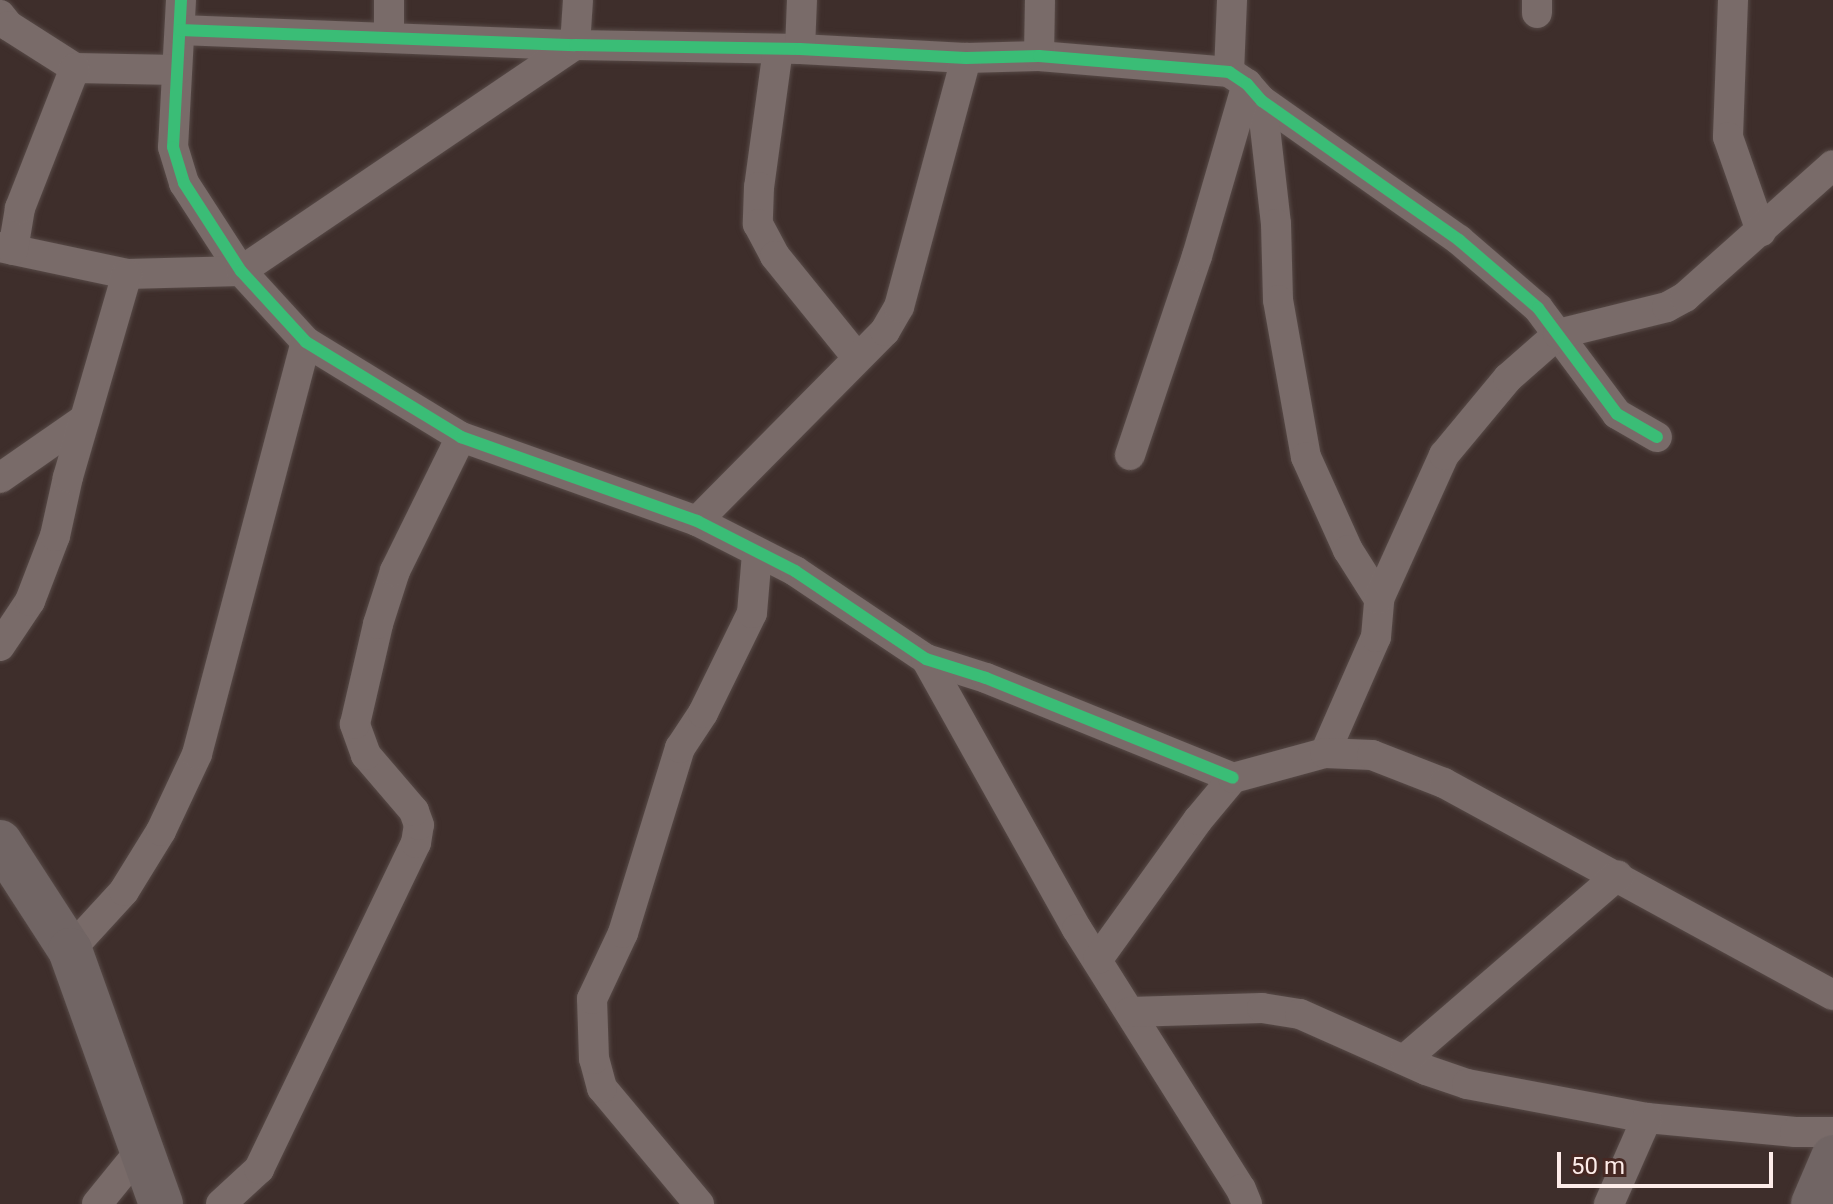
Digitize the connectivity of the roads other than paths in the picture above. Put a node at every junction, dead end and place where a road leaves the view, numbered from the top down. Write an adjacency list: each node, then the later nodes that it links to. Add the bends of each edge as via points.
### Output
1 (389, 0): 9 (street)
2 (578, 0): 10 (street)
3 (802, 0): 11 (street)
4 (1040, 0): 12 (street)
5 (1232, 0): 16 (street)
6 (1733, 0): 18 (street, via 1728,137)
7 (0, 15): 14 (street)
8 (180, 15): 9 (street); 15 (street)
9 (389, 38): 10 (street)
10 (575, 45): 11 (street); 20 (street)
11 (789, 49): 13 (street); 24 (street, via 759,187 758,224 775,256)
12 (1039, 56): 13 (street); 16 (street)
13 (966, 58): 24 (street, via 899,307 885,331)
14 (75, 68): 15 (street); 19 (street)
15 (177, 70): 20 (street, via 173,147 184,183)
16 (1246, 86): 22 (street, via 1459,240 1538,308); 28 (street, via 1197,256); 32 (street, via 1276,224 1278,300 1306,457 1348,550)
17 (1833, 165): 18 (street)
18 (1761, 231): 22 (street, via 1667,307)
19 (6, 248): 21 (street)
20 (241, 271): 21 (street); 23 (street)
21 (127, 274): 25 (street)
22 (1558, 334): 27 (street, via 1617,414); 32 (street, via 1508,378 1444,455)
23 (306, 342): 26 (street); 39 (street, via 197,754 161,831 124,891)
24 (856, 356): 30 (street)
25 (85, 419): 29 (street); 33 (street, via 55,536 30,601)
26 (461, 437): 30 (street); 50 (street, via 395,571 355,724 366,755 414,811 419,825 416,843 259,1169)
27 (1657, 437)
28 (1130, 455)
29 (0, 478)
30 (697, 521): 31 (street)
31 (757, 553): 34 (street, via 795,571); 51 (street, via 752,613 680,748 623,933 592,999 592,1045 602,1088)
32 (1379, 599): 35 (street, via 1376,637)
33 (0, 646)
34 (926, 659): 36 (street); 40 (street)
35 (1325, 753): 36 (street); 38 (street, via 1372,755 1444,783)
36 (1233, 778): 40 (street)
37 (0, 842): 39 (street)
38 (1618, 875): 41 (street); 43 (street)
39 (70, 950): 46 (street)
40 (1098, 959): 42 (street)
41 (1833, 995)
42 (1130, 1012): 43 (street, via 1262,1008 1300,1014); 52 (street)
43 (1405, 1059): 44 (street, via 1467,1084)
44 (1647, 1118): 45 (street); 53 (street)
45 (1833, 1132)
46 (140, 1151): 48 (street); 49 (street)
47 (1833, 1157): 54 (street)
48 (97, 1204)
49 (161, 1204)
50 (221, 1204)
51 (699, 1204)
52 (1247, 1204)
53 (1609, 1204)
54 (1813, 1204)

